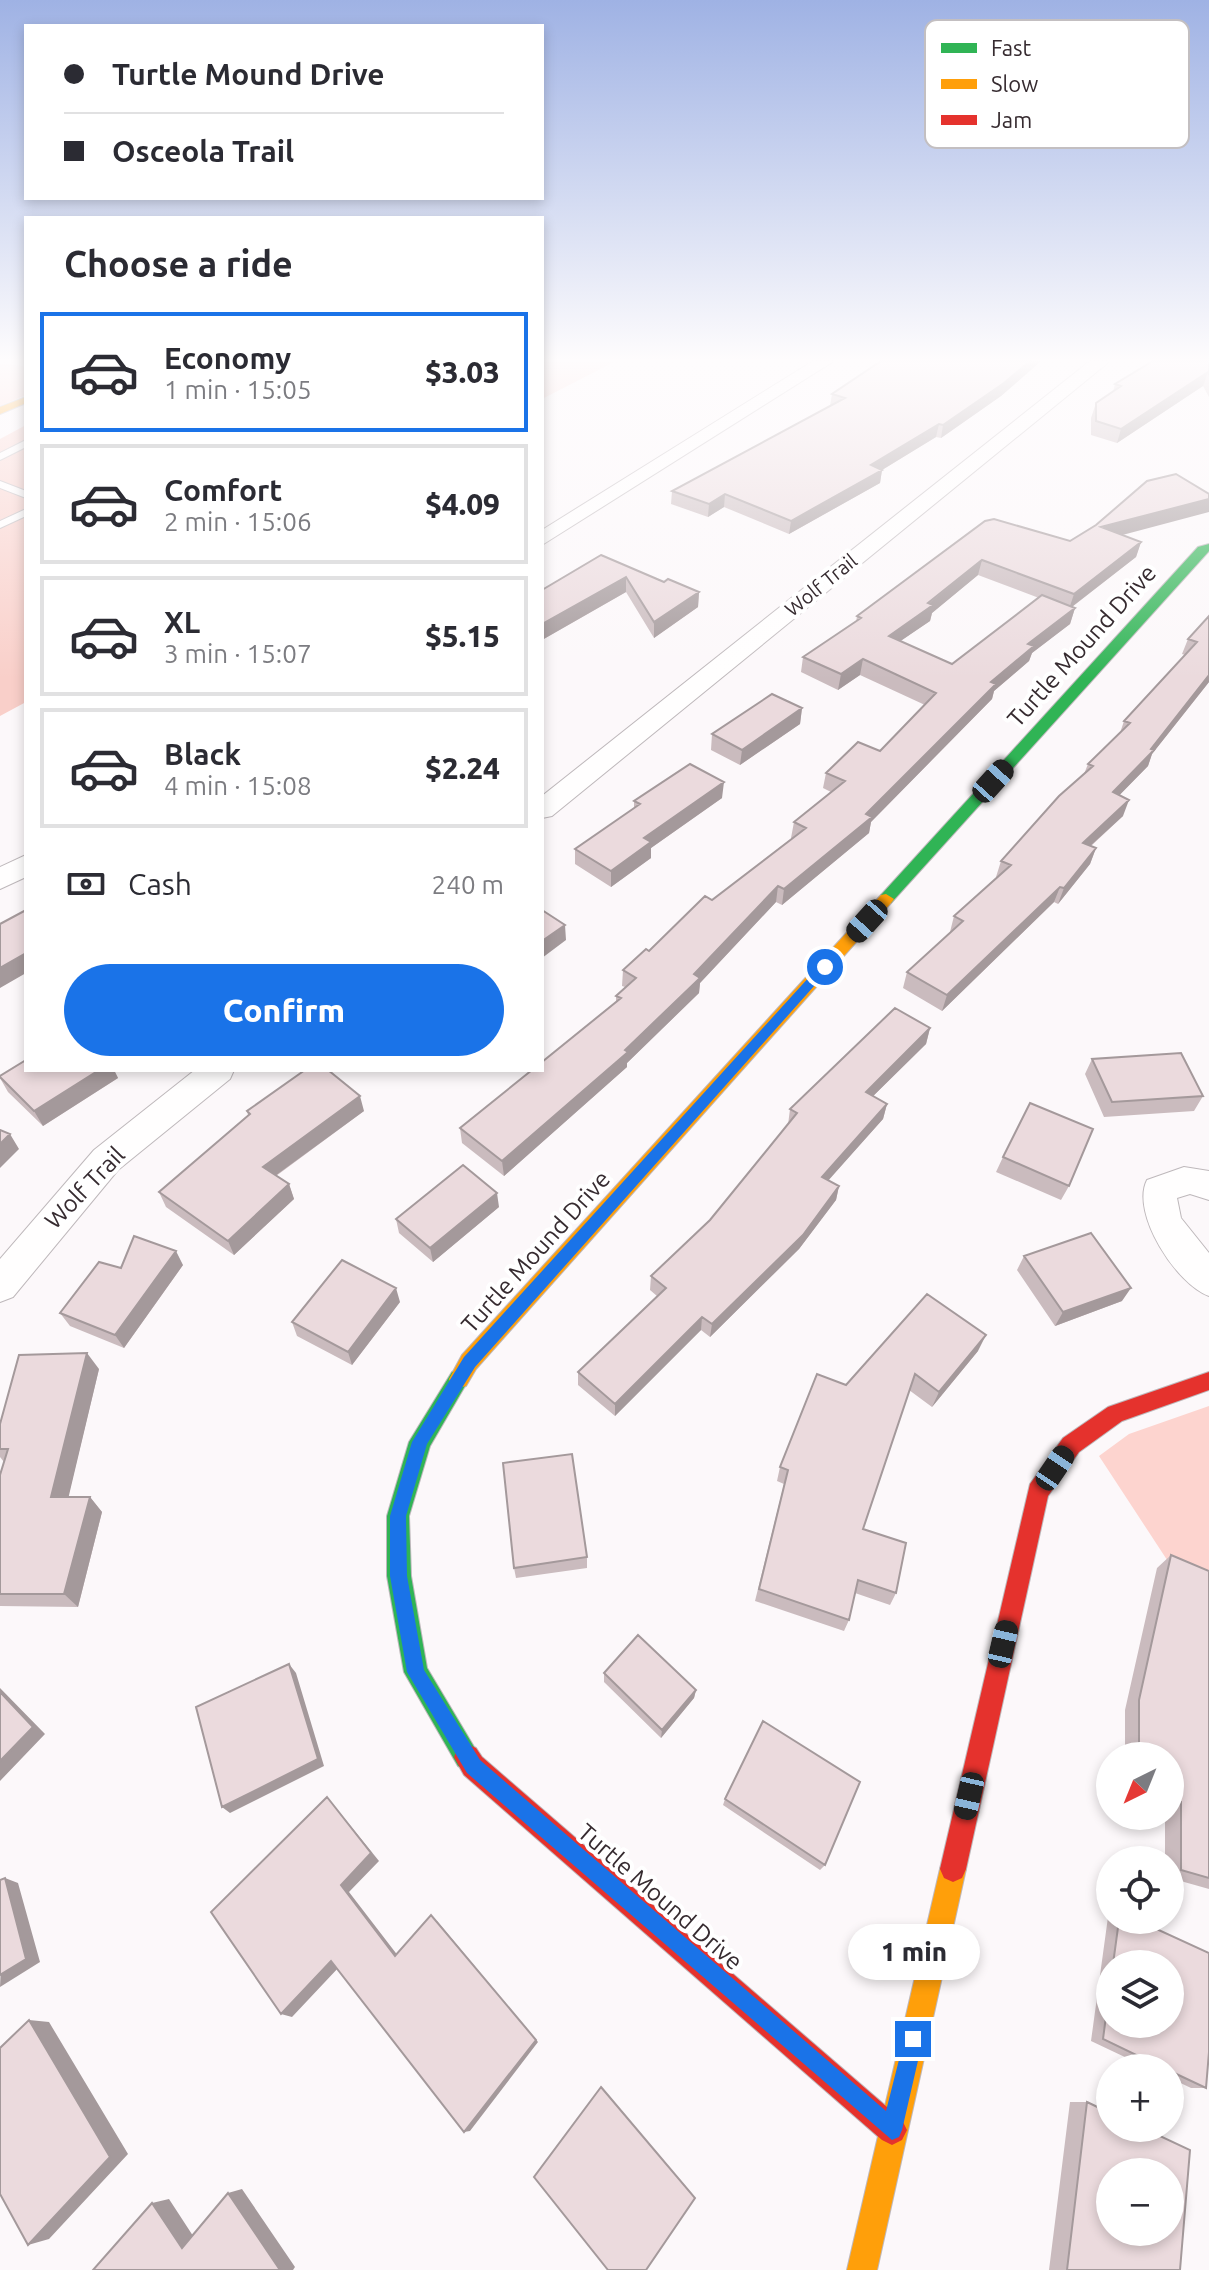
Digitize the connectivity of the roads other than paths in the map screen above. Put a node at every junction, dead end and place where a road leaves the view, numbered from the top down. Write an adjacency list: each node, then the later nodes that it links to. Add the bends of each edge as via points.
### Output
1 (657, 467): 7 (street)
2 (969, 467): 9 (street, Wolf Trail)
3 (0, 484): 4 (lane)
4 (24, 494)
5 (24, 513): 6 (lane)
6 (0, 525)
7 (544, 538)
8 (1209, 547): 17 (street, Turtle Mound Drive, via 469,1362 420,1442 398,1516 399,1576 416,1672 473,1766)
9 (544, 808)
10 (24, 865): 11 (street)
11 (0, 880)
12 (216, 1072): 15 (street, Wolf Trail, via 106,1160)
13 (1209, 1186): 14 (street, via 1178,1180 1159,1190 1157,1206)
14 (1209, 1280)
15 (0, 1286)
16 (1209, 1381): 17 (street, via 1115,1414 1071,1445 1038,1492)
17 (892, 2130): 18 (street)
18 (862, 2270)

